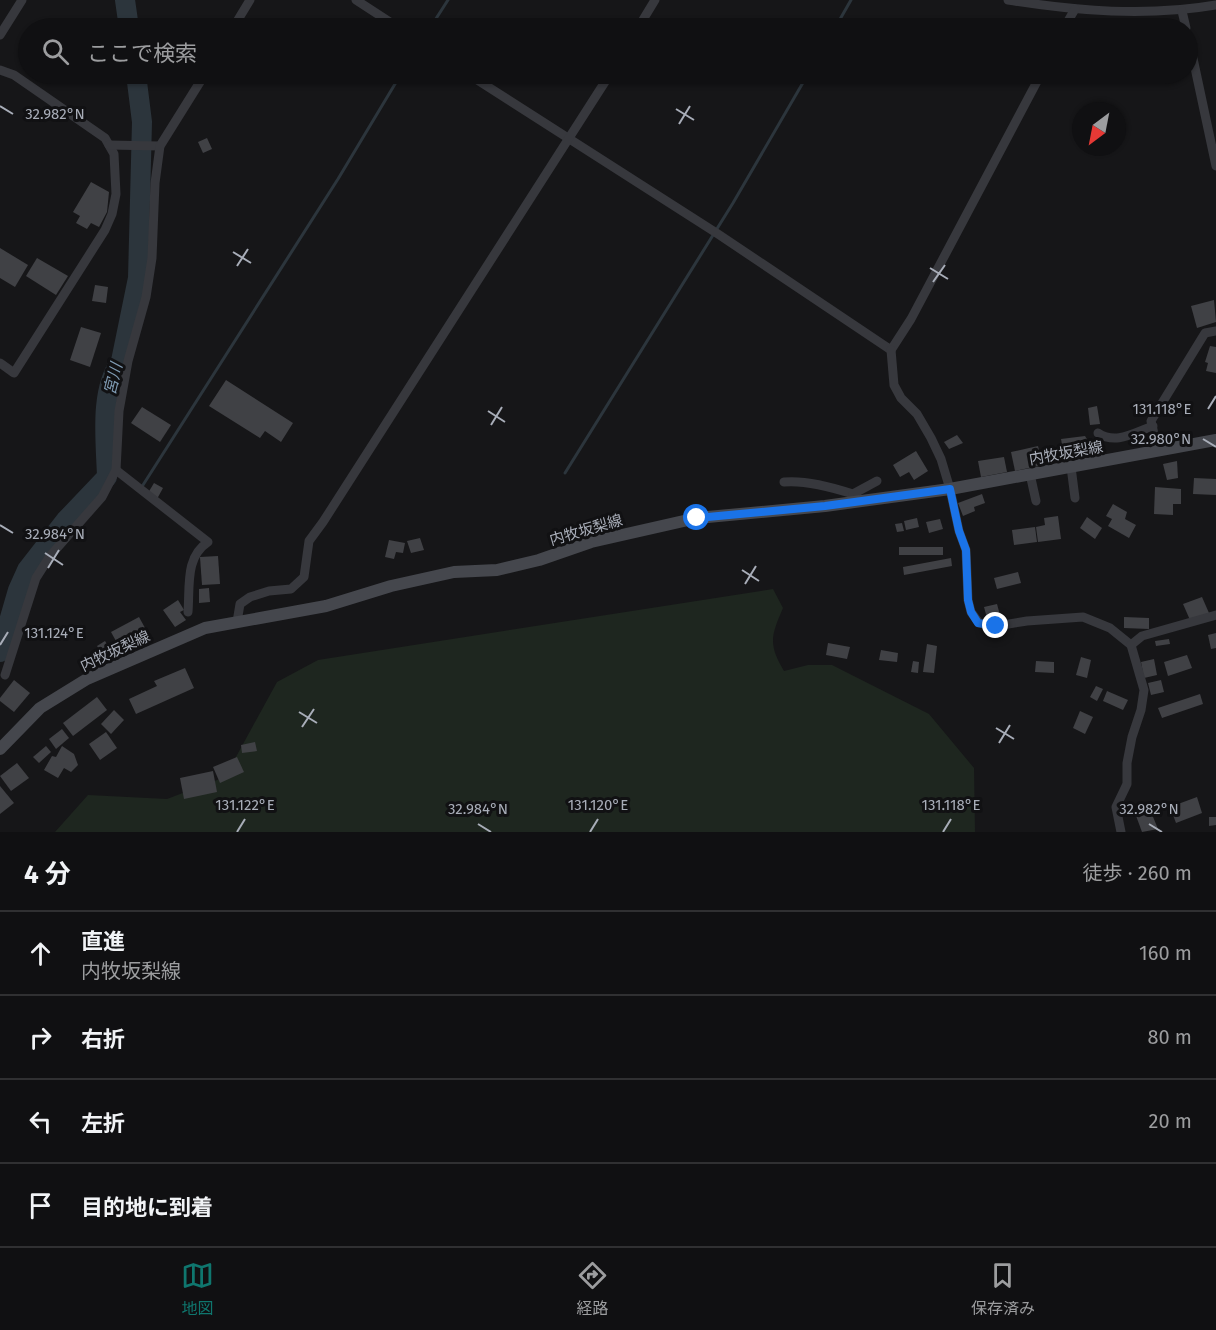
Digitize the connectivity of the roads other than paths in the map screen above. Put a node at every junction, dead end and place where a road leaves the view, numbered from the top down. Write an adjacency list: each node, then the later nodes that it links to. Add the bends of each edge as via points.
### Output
1 (22, 0): 14 (street)
2 (250, 0): 9 (street)
3 (356, 0): 10 (street)
4 (655, 0): 11 (street)
5 (1008, 0): 7 (street)
6 (1216, 5): 8 (street)
7 (1075, 9): 8 (street); 12 (street)
8 (1182, 11): 13 (street)
9 (239, 18)
10 (384, 18)
11 (644, 18)
12 (1070, 18)
13 (1184, 18)
14 (0, 35)
15 (0, 70): 16 (street)
16 (18, 78)
17 (1198, 82): 26 (street)
18 (27, 84): 24 (street)
19 (198, 84): 25 (street)
20 (483, 84): 23 (street)
21 (604, 84): 23 (street)
22 (1036, 84): 28 (street)
23 (569, 140): 28 (street); 45 (street, via 309,541 304,577 291,588 250,597 240,604)
24 (110, 144): 25 (street); 29 (street, via 116,194 105,230 14,373)
25 (158, 146): 35 (street, via 152,258 119,411)
26 (1216, 166)
27 (1216, 331): 30 (street, via 1205,333 1151,422)
28 (891, 350): 39 (street, via 894,385 931,438)
29 (0, 363)
30 (1153, 426): 31 (street, via 1114,439); 33 (street)
31 (1098, 433)
32 (1216, 440): 33 (main road, 内牧坂梨線)
33 (1158, 451): 34 (main road, 内牧坂梨線)
34 (1071, 467): 36 (main road, 内牧坂梨線); 41 (street)
35 (116, 470): 43 (street, via 208,542 198,548 191,561); 47 (street, via 102,497 50,556 36,578)
36 (1030, 474): 39 (main road, 内牧坂梨線); 42 (street)
37 (877, 481): 40 (street)
38 (784, 482): 40 (street, via 801,481)
39 (950, 489): 40 (main road, 内牧坂梨線); 46 (street, via 966,550 968,600 978,623 996,626 1083,617 1110,628)
40 (854, 498): 45 (main road, 内牧坂梨線, via 697,518 591,542 497,570 454,572 326,606)
41 (1075, 498)
42 (1035, 501)
43 (188, 612)
44 (1216, 615): 46 (street, via 1142,636)
45 (237, 622): 48 (main road, 内牧坂梨線, via 196,631 87,679 40,708)
46 (1131, 645): 49 (street, via 1144,690 1127,763 1127,784 1116,807)
47 (4, 675)
48 (0, 749)
49 (1121, 832)

